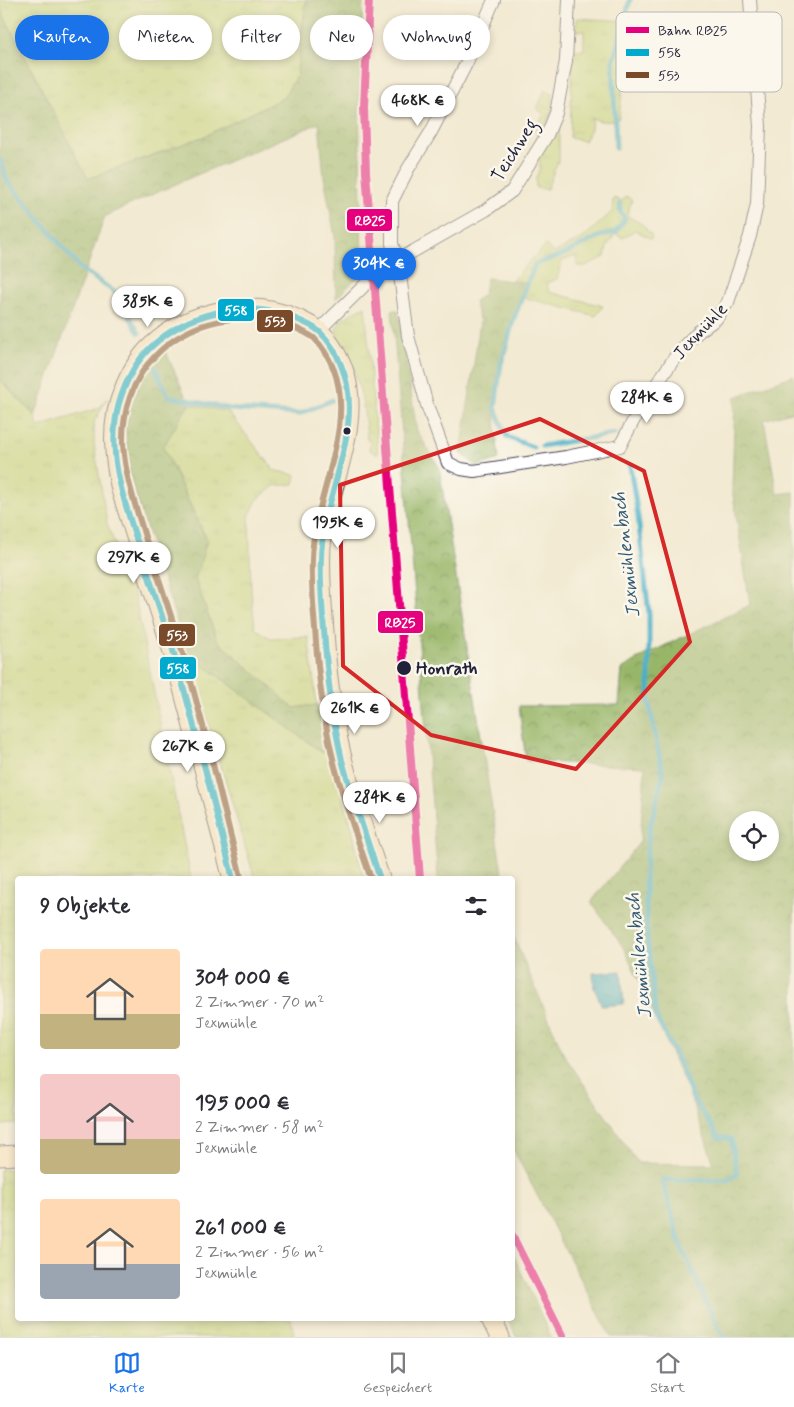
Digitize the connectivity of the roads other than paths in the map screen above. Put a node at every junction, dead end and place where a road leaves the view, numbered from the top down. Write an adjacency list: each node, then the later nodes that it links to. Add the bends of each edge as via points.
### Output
1 (494, 0): 4 (street, Jexmühle, via 466,64 392,201 392,244)
2 (569, 0): 4 (street, Teichweg, via 566,61 556,113 547,135 512,191 486,210)
3 (757, 92): 4 (street, Jexmühle, via 760,126 757,204 728,302 716,319 680,350 639,410 620,446 474,471 461,470 448,463 427,405 408,336)
4 (398, 260): 5 (street, via 373,276)
5 (318, 331): 6 (street, via 287,315 268,310 225,311 176,328 152,346 140,361 127,384 115,424 115,452 124,499 175,658); 7 (street, via 342,368 348,393 348,420 321,546 327,666 334,719)
6 (232, 876)
7 (379, 876)
8 (15, 1155): 9 (street)
9 (0, 1156)
10 (491, 1321): 11 (street)
11 (500, 1337)

